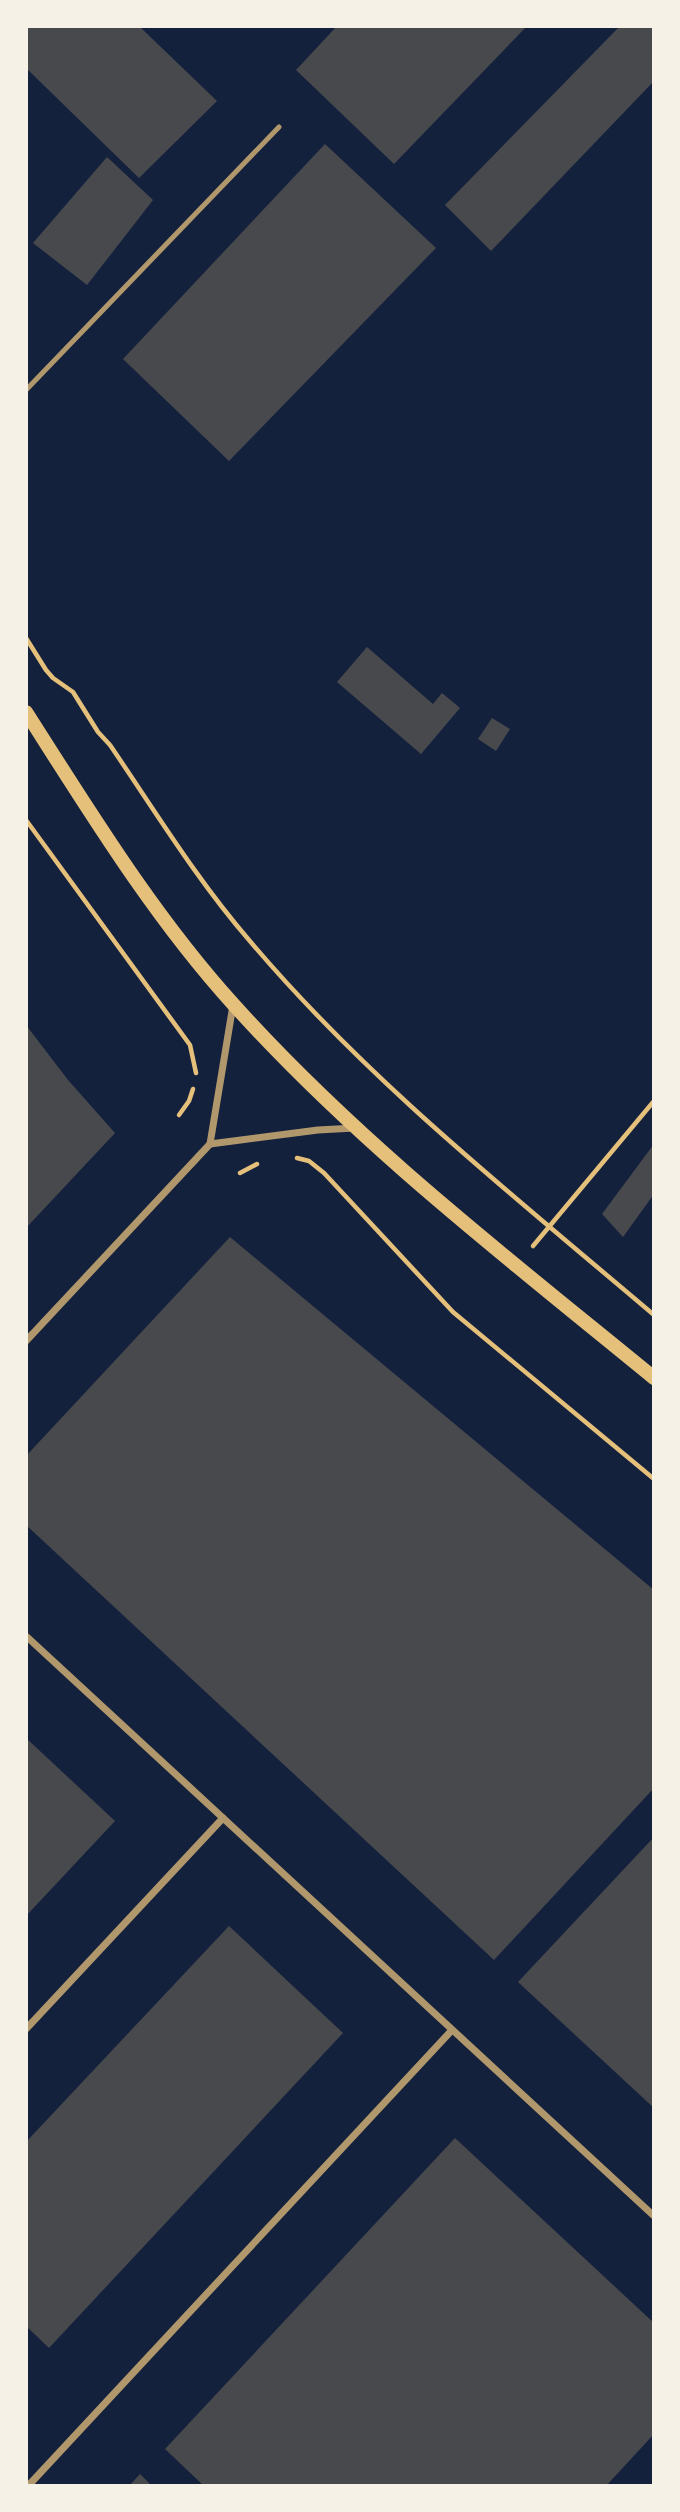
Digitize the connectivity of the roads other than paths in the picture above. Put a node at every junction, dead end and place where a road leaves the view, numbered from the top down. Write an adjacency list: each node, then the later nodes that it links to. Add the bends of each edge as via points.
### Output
1 (279, 127): 2 (lane)
2 (26, 390)
3 (26, 712): 4 (main road, via 164,918)
4 (233, 1004): 5 (main road); 6 (street)
5 (359, 1128): 6 (street); 8 (main road)
6 (210, 1144): 7 (street)
7 (26, 1341)
8 (654, 1378)
9 (26, 1636): 10 (street)
10 (223, 1818): 11 (street); 12 (street)
11 (26, 2029)
12 (452, 2030): 13 (street); 14 (street)
13 (654, 2216)
14 (28, 2486)

